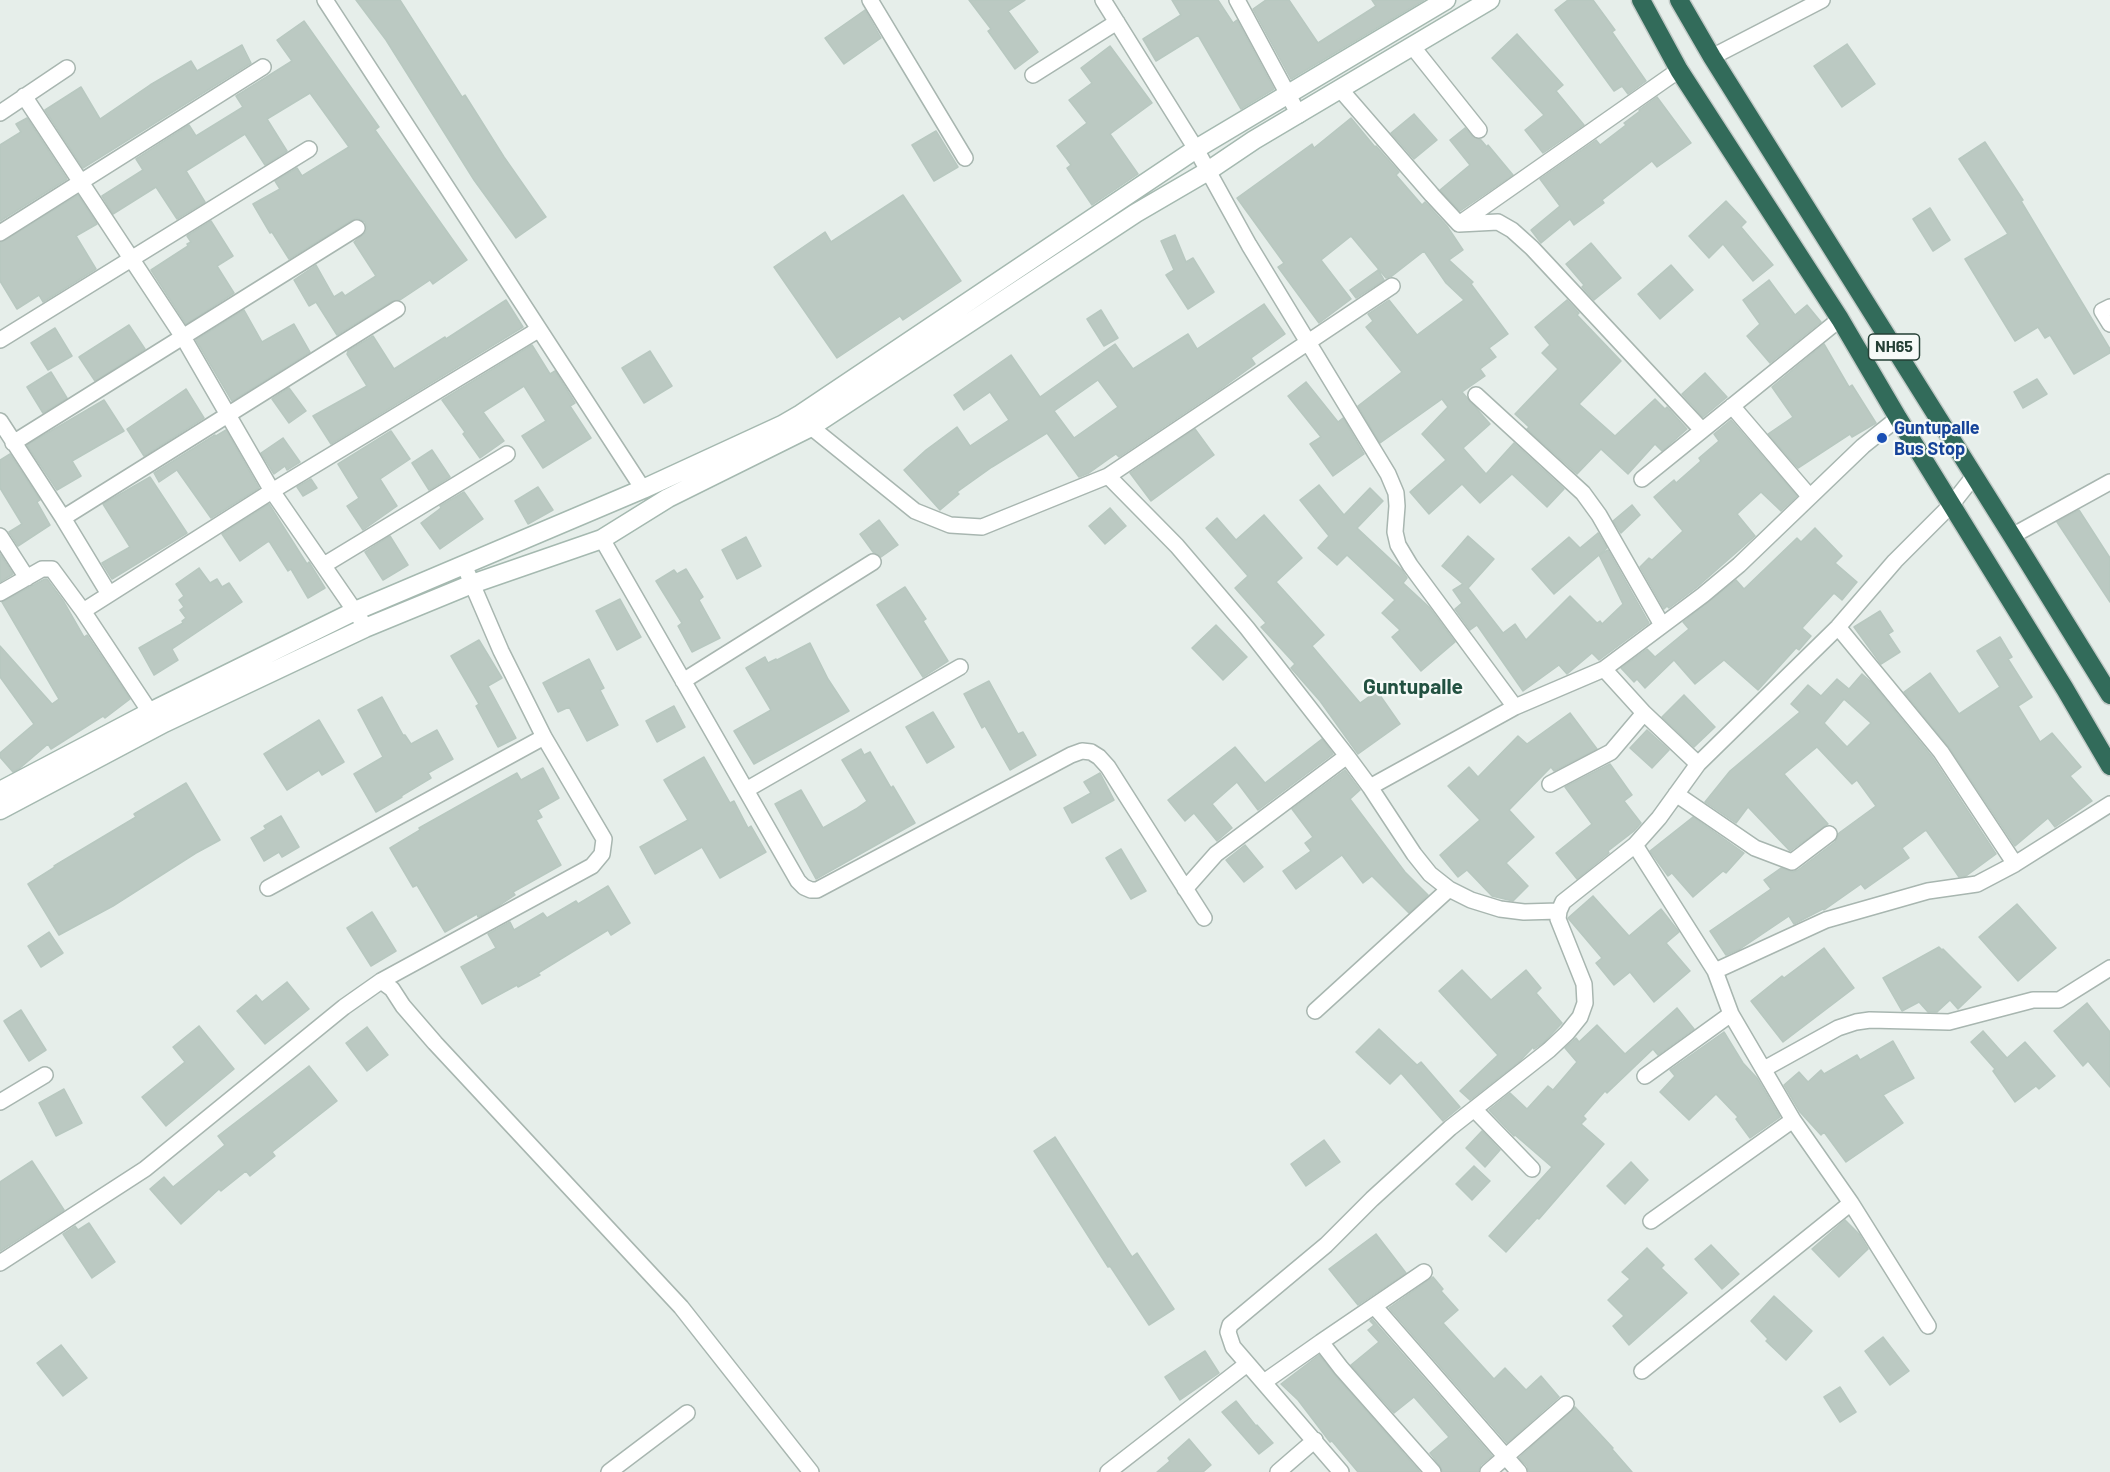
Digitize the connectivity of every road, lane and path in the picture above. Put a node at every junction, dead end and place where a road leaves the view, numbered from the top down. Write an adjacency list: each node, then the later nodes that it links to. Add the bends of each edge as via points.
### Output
1 (325, 0): 37 (street)
2 (870, 0): 25 (street)
3 (1103, 0): 10 (street)
4 (1237, 0): 18 (street)
5 (1446, 0): 18 (main road)
6 (1490, 0): 11 (main road)
7 (1641, 0): 15 (highway, NH65)
8 (1678, 0): 12 (highway, NH65)
9 (1822, 0): 12 (street)
10 (1117, 22): 16 (street); 24 (street)
11 (1412, 46): 17 (main road); 22 (street)
12 (1712, 57): 51 (highway, NH65)
13 (262, 67): 27 (street)
14 (67, 68): 19 (street)
15 (1679, 70): 28 (street); 35 (highway, NH65)
16 (1033, 75)
17 (1340, 89): 21 (main road); 28 (street)
18 (1288, 94): 21 (street); 24 (main road)
19 (24, 96): 20 (street); 27 (street)
20 (0, 113)
21 (1299, 115): 26 (main road)
22 (1479, 130)
23 (309, 149): 31 (street)
24 (1196, 149): 26 (street); 54 (main road, via 801,414)
25 (965, 158)
26 (1208, 171): 40 (street); 46 (main road, via 1136,213)
27 (81, 182): 30 (street); 31 (street)
28 (1459, 224): 47 (street, via 1498,222 1512,230)
29 (357, 228): 38 (street)
30 (0, 233)
31 (130, 259): 38 (street); 39 (street)
32 (1392, 286): 40 (street)
33 (2110, 307): 36 (street, via 2102,311)
34 (397, 309): 43 (street)
35 (1840, 319): 42 (street); 44 (highway, NH65)
36 (2110, 324)
37 (538, 330): 54 (street); 55 (street)
38 (183, 337): 43 (street); 48 (street)
39 (0, 340)
40 (1308, 342): 50 (street); 78 (street, via 1388,474 1396,493 1398,545)
41 (1476, 395): 71 (street, via 1584,493)
42 (1732, 406): 47 (street); 56 (street)
43 (228, 416): 55 (street); 58 (street)
44 (1898, 418): 56 (street); 57 (highway, NH65)
45 (0, 421): 48 (street)
46 (811, 428): 50 (street, via 915,511 950,525 992,524); 61 (main road, via 668,498)
47 (1701, 430): 52 (street)
48 (13, 443): 58 (street)
49 (507, 453): 63 (street)
50 (1108, 476): 82 (street, via 1177,546)
51 (1974, 476): 57 (street); 60 (highway, NH65)
52 (1642, 479)
53 (2110, 482): 60 (street)
54 (643, 489): 64 (main road)
55 (272, 491): 63 (street); 68 (street)
56 (1810, 497): 71 (street, via 1739,565)
57 (1952, 504): 72 (street, via 1895,561); 84 (highway, NH65)
58 (63, 518): 68 (street)
59 (0, 536): 65 (street)
60 (2012, 536): 77 (highway, NH65)
61 (602, 539): 66 (main road); 76 (street)
62 (873, 561): 76 (street)
63 (324, 565): 70 (street)
64 (464, 565): 66 (street); 70 (main road)
65 (27, 578): 67 (street); 69 (street, via 42,569 52,569)
66 (472, 584): 73 (main road); 81 (street)
67 (0, 593)
68 (109, 594): 69 (street)
69 (83, 611): 79 (street)
70 (355, 612): 73 (street); 79 (main road)
71 (1662, 625): 75 (street)
72 (1838, 627): 83 (street); 94 (street, via 1941,752)
73 (366, 628): 91 (main road, via 164,723)
74 (960, 667): 87 (street)
75 (1604, 669): 78 (street); 80 (street)
76 (683, 681): 87 (street)
77 (2110, 695)
78 (1515, 707): 86 (street)
79 (150, 712): 88 (main road)
80 (1644, 713): 83 (street); 85 (street, via 1611,752)
81 (544, 737): 95 (street); 102 (street, via 604,839 602,854 592,866)
82 (1347, 756): 86 (street); 96 (street, via 1216,854)
83 (1698, 764): 89 (street)
84 (2110, 766)
85 (1550, 784)
86 (1370, 787): 97 (street, via 1414,854)
87 (746, 790): 96 (street, via 798,881 817,890 1071,754 1091,753 1108,767)
88 (0, 791)
89 (1676, 794): 92 (street, via 1755,848 1792,862); 93 (street)
90 (2110, 804): 94 (street)
91 (0, 810)
92 (1829, 834)
93 (1635, 845): 98 (street, via 1563,902); 101 (street)
94 (2015, 864): 101 (street, via 1977,884 1928,891 1826,920)
95 (268, 888)
96 (1185, 889): 99 (street)
97 (1449, 889): 98 (street, via 1500,909); 103 (street)
98 (1559, 910): 109 (street, via 1561,929 1584,984 1585,1003 1580,1017 1549,1050)
99 (1204, 918)
100 (2110, 968): 105 (street, via 2059,1000 2033,1000 1949,1022 1856,1022)
101 (1715, 971): 104 (street)
102 (381, 981): 114 (street, via 145,1169); 127 (street, via 681,1307)
103 (1315, 1011)
104 (1731, 1014): 105 (street); 107 (street)
105 (1764, 1069): 110 (street)
106 (45, 1075): 108 (street)
107 (1645, 1076)
108 (0, 1102)
109 (1474, 1108): 111 (street); 119 (street, via 1326,1245 1236,1318 1230,1325 1229,1340)
110 (1792, 1120): 112 (street); 113 (street)
111 (1532, 1169)
112 (1851, 1203): 117 (street); 120 (street)
113 (1651, 1221)
114 (0, 1263)
115 (1424, 1272): 116 (street)
116 (1375, 1307): 118 (street); 125 (street)
117 (1928, 1326)
118 (1321, 1342): 121 (street); 131 (street)
119 (1247, 1364): 121 (street); 128 (street)
120 (1642, 1371)
121 (1264, 1382): 124 (street)
122 (1566, 1404): 125 (street)
123 (687, 1413): 126 (street)
124 (1315, 1440): 129 (street); 130 (street)
125 (1506, 1456): 132 (street); 133 (street)
126 (609, 1472)
127 (811, 1472)
128 (1108, 1472)
129 (1278, 1472)
130 (1341, 1472)
131 (1433, 1472)
132 (1488, 1472)
133 (1519, 1472)

